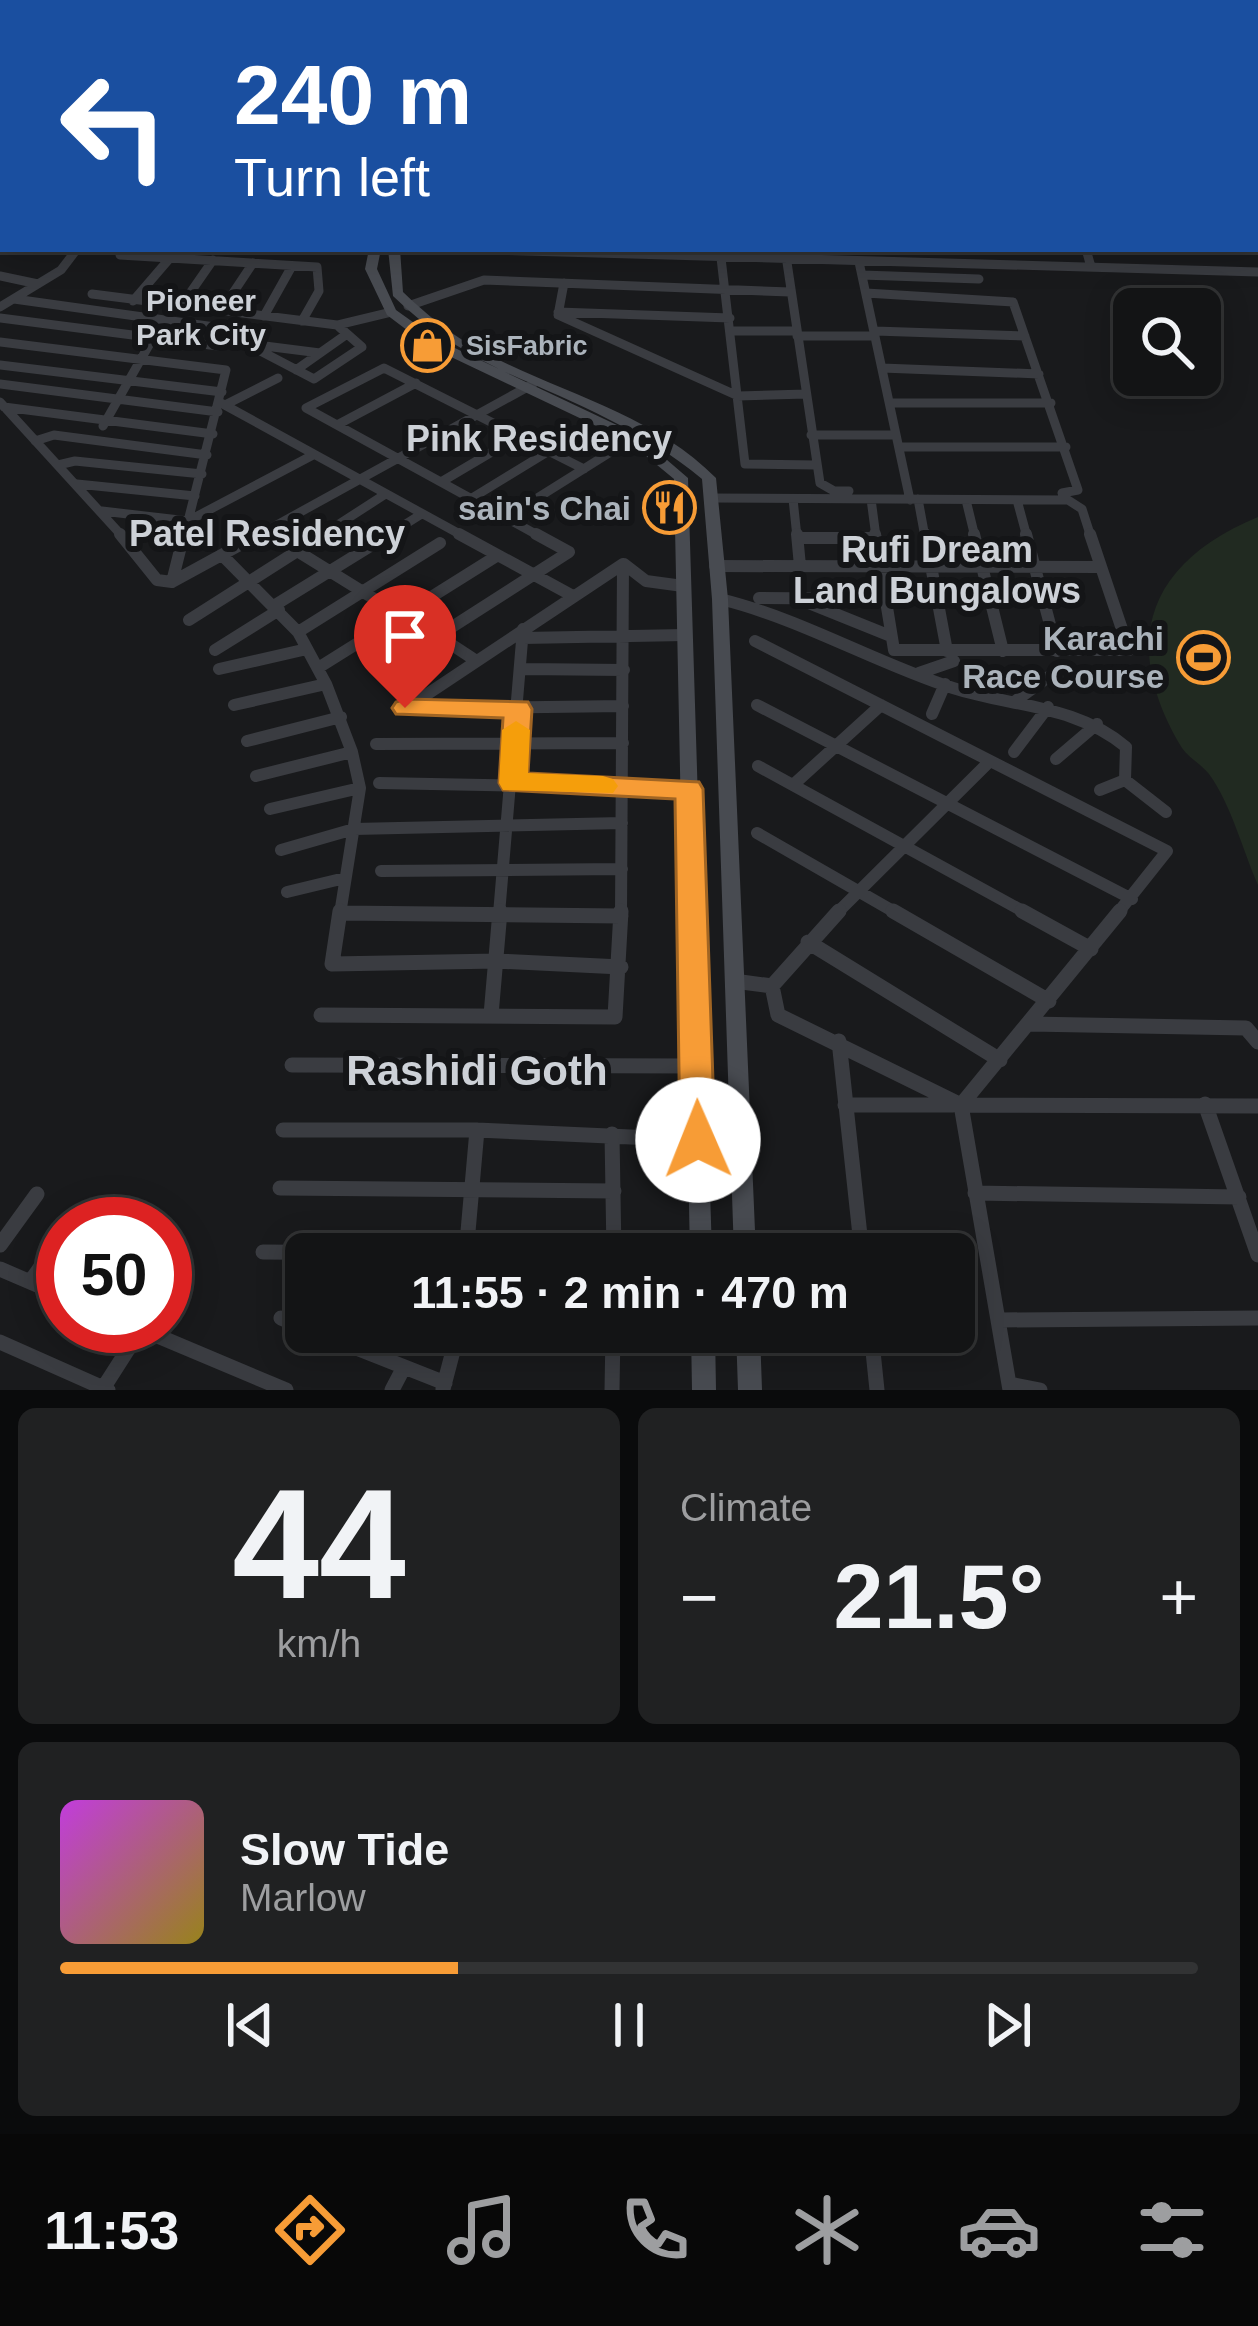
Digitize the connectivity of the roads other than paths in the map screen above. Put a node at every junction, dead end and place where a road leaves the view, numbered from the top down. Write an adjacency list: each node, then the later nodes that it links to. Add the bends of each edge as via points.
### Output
1 (75, 252): 30 (street)
2 (220, 252): 17 (street)
3 (374, 252): 39 (main road, via 371,269)
4 (394, 252): 39 (main road)
5 (654, 252): 10 (street)
6 (924, 252): 20 (street)
7 (978, 252): 21 (street)
8 (1032, 252): 23 (street)
9 (1087, 252): 24 (street)
10 (697, 253): 16 (street)
11 (120, 254): 15 (street)
12 (742, 254): 13 (street); 16 (street)
13 (785, 254): 14 (street); 32 (street)
14 (828, 255): 18 (street)
15 (170, 258): 17 (street); 36 (street)
16 (721, 258): 31 (street)
17 (214, 260): 19 (street); 37 (street)
18 (859, 262): 20 (street); 26 (street)
19 (253, 263): 22 (street); 40 (street)
20 (926, 263): 21 (street)
21 (980, 265): 23 (street)
22 (292, 266): 42 (street); 44 (street, via 316,267 319,291)
23 (1034, 266): 24 (street)
24 (1091, 266): 25 (street)
25 (1258, 272)
26 (862, 275): 28 (street); 33 (street)
27 (0, 276): 30 (street)
28 (979, 279)
29 (564, 283): 31 (street); 39 (street, via 484,280); 41 (street)
30 (38, 284): 35 (street)
31 (727, 289): 32 (street); 45 (street)
32 (790, 292): 49 (street)
33 (866, 293): 50 (street); 51 (street, via 1009,301)
34 (92, 295): 36 (street)
35 (14, 299): 38 (street); 47 (street)
36 (134, 301): 37 (street)
37 (181, 306): 40 (street)
38 (0, 307)
39 (400, 309): 46 (street); 66 (main road, via 433,343)
40 (221, 311): 42 (street)
41 (558, 312): 45 (street); 69 (street)
42 (264, 316): 44 (street)
43 (0, 318): 52 (street)
44 (302, 321): 46 (street)
45 (731, 324): 49 (street); 69 (street)
46 (337, 325): 48 (street)
47 (229, 329)
48 (347, 334): 56 (street); 61 (street, via 362,347 314,379)
49 (796, 334): 50 (street); 68 (street)
50 (875, 334): 51 (street); 60 (street)
51 (1025, 336): 62 (street)
52 (153, 338): 55 (street); 57 (street)
53 (0, 342): 54 (street)
54 (36, 346): 57 (street); 59 (street)
55 (218, 346)
56 (320, 353): 61 (street); 61 (street, via 249,345)
57 (141, 359): 64 (street); 71 (street, via 226,370)
58 (0, 365): 59 (street)
59 (22, 368): 64 (street); 67 (street)
60 (882, 368): 62 (street); 72 (street)
61 (296, 370)
62 (1039, 374): 73 (street)
63 (278, 378): 71 (street)
64 (128, 381): 70 (street); 71 (street)
65 (416, 383): 75 (street); 77 (street); 77 (street, via 384,368 306,408)
66 (534, 384): 75 (street); 81 (main road); 102 (main road, via 653,434 709,478)
67 (5, 385): 70 (street); 74 (street)
68 (806, 394): 69 (street); 79 (street)
69 (738, 396): 92 (street, via 745,464)
70 (118, 401): 71 (street); 76 (street)
71 (221, 403): 78 (street); 88 (street)
72 (890, 403): 73 (street); 84 (street)
73 (1051, 403): 85 (street)
74 (2, 406): 76 (street); 83 (street)
75 (477, 415): 80 (street); 89 (street)
76 (106, 420): 78 (street); 82 (street)
77 (337, 425): 89 (street)
78 (213, 434): 87 (street)
79 (812, 435): 84 (street); 92 (street)
80 (519, 436): 86 (street); 96 (street)
81 (633, 438): 93 (street); 129 (main road, via 681,478)
82 (93, 439): 83 (street); 87 (street); 90 (street)
83 (35, 441): 91 (street)
84 (898, 441): 85 (street); 100 (street)
85 (1066, 447): 100 (street, via 1076,492)
86 (549, 451): 93 (street); 101 (street)
87 (207, 454): 94 (street)
88 (313, 455): 95 (street); 110 (street)
89 (398, 458): 95 (street); 96 (street)
90 (75, 461): 91 (street); 94 (street)
91 (58, 465): 97 (street)
92 (816, 465): 100 (street, via 826,489)
93 (584, 469): 109 (street)
94 (202, 474): 99 (street)
95 (358, 480): 98 (street); 115 (street)
96 (441, 482): 101 (street)
97 (76, 484): 99 (street); 107 (street)
98 (384, 495): 108 (street); 114 (street)
99 (195, 496): 110 (street)
100 (912, 497): 104 (street); 105 (street); 121 (street)
101 (472, 498): 109 (street)
102 (711, 498): 103 (street); 118 (main road)
103 (794, 499): 104 (street); 111 (street)
104 (872, 500): 112 (street)
105 (965, 500): 106 (street); 122 (street)
106 (1017, 500): 123 (street); 124 (street, via 1077,503)
107 (102, 511): 110 (street); 128 (street, via 157,580)
108 (420, 515): 116 (street); 125 (street)
109 (507, 517): 126 (street, via 569,551)
110 (188, 521): 128 (street)
111 (798, 538): 112 (street); 119 (street)
112 (876, 538): 120 (street)
113 (440, 544): 130 (street)
114 (297, 551): 125 (street); 127 (street)
115 (222, 555): 127 (street); 128 (street)
116 (495, 557): 126 (street); 137 (street)
117 (623, 563): 129 (street, via 646,581); 131 (street); 144 (street)
118 (715, 566): 119 (street); 134 (main road)
119 (800, 566): 120 (street)
120 (880, 567): 121 (street); 135 (street)
121 (931, 567): 122 (street); 150 (street)
122 (983, 567): 123 (street); 148 (street)
123 (1034, 567): 124 (street); 149 (street)
124 (1100, 567): 149 (street, via 1129,650)
125 (331, 572): 130 (street); 136 (street)
126 (534, 575): 131 (street); 143 (street)
127 (251, 580): 136 (street); 138 (street)
128 (172, 582)
129 (683, 586): 141 (main road)
130 (363, 591): 137 (street); 139 (street)
131 (573, 596): 140 (street)
132 (759, 598): 133 (street)
133 (798, 598): 135 (street); 142 (street)
134 (720, 599): 157 (street); 212 (main road)
135 (884, 599): 142 (street)
136 (277, 607): 139 (street); 147 (street)
137 (404, 615): 143 (street); 152 (street)
138 (189, 620)
139 (298, 632): 146 (street)
140 (523, 633): 144 (street); 151 (street); 154 (street)
141 (685, 635): 144 (street); 187 (main road)
142 (888, 635): 150 (street, via 895,650)
143 (438, 636): 151 (street)
144 (624, 636): 155 (street)
145 (755, 641): 164 (street)
146 (307, 649): 152 (street); 153 (street)
147 (215, 650)
148 (1003, 651): 149 (street); 150 (street)
149 (1058, 651)
150 (950, 656): 157 (street)
151 (476, 660): 166 (street, via 405,709)
152 (318, 668): 158 (street)
153 (219, 669)
154 (523, 669): 155 (street); 166 (street)
155 (624, 670): 163 (street)
156 (1058, 670): 160 (street)
157 (919, 673): 159 (street)
158 (326, 684): 161 (street); 168 (street)
159 (945, 684): 160 (street); 167 (street)
160 (1014, 702): 165 (street)
161 (234, 705)
162 (757, 705): 174 (street)
163 (623, 706): 166 (street); 172 (street)
164 (881, 706): 174 (street); 178 (street)
165 (1048, 707): 169 (street); 176 (street)
166 (518, 709): 171 (street)
167 (932, 714)
168 (341, 717): 170 (street); 175 (street)
169 (1097, 724): 177 (street); 181 (street, via 1126,747)
170 (247, 741)
171 (514, 743): 172 (street); 173 (street); 183 (street)
172 (623, 743): 185 (street)
173 (376, 744)
174 (837, 745): 184 (street); 189 (street)
175 (352, 752): 180 (street); 186 (street)
176 (1014, 752)
177 (1056, 759)
178 (990, 761): 189 (street); 204 (street, via 1167,850)
179 (758, 766): 184 (street)
180 (256, 776)
181 (1125, 780): 188 (street); 191 (street)
182 (380, 783): 183 (street)
183 (513, 783): 185 (street); 193 (street)
184 (793, 785): 196 (street)
185 (622, 787): 187 (street); 192 (street)
186 (360, 788): 190 (street); 194 (street)
187 (689, 789): 222 (main road)
188 (1100, 790)
189 (950, 804): 196 (street); 204 (street)
190 (270, 809)
191 (1166, 812)
192 (622, 824): 193 (street); 199 (street)
193 (509, 825): 194 (street); 198 (street)
194 (354, 829): 197 (street); 201 (street)
195 (757, 833): 203 (street)
196 (904, 846): 203 (street); 209 (street)
197 (281, 850)
198 (505, 868): 199 (street); 200 (street); 206 (street)
199 (622, 869): 207 (street)
200 (381, 871)
201 (345, 878): 202 (street); 205 (street)
202 (287, 892)
203 (859, 892): 208 (street); 214 (street)
204 (1132, 899): 209 (street)
205 (340, 913): 206 (street); 210 (street, via 334,965)
206 (501, 914): 207 (street); 210 (street)
207 (621, 916): 211 (street)
208 (808, 942): 213 (street); 220 (street)
209 (1091, 949): 214 (street)
210 (496, 962): 211 (street); 216 (street)
211 (622, 967): 216 (street, via 615,1017)
212 (734, 981): 213 (street); 240 (main road)
213 (772, 986): 218 (street, via 778,1015)
214 (1049, 1001): 217 (street)
215 (321, 1015): 216 (street)
216 (491, 1016)
217 (1030, 1024): 219 (street, via 1246,1028); 220 (street)
218 (839, 1041): 224 (street); 225 (street)
219 (1258, 1042)
220 (1000, 1060): 225 (street)
221 (292, 1065): 222 (street)
222 (696, 1066): 230 (main road)
223 (1205, 1104): 225 (street); 226 (street); 236 (street)
224 (845, 1105): 225 (street); 241 (street)
225 (961, 1106): 234 (street)
226 (1258, 1106)
227 (283, 1130): 228 (street)
228 (477, 1130): 229 (street); 233 (street)
229 (612, 1134): 230 (street); 232 (street)
230 (698, 1140): 239 (main road)
231 (280, 1188): 233 (street)
232 (614, 1191): 233 (street); 238 (street)
233 (471, 1192): 237 (street)
234 (975, 1193): 236 (street); 251 (street)
235 (37, 1194): 242 (street)
236 (1239, 1197): 245 (street)
237 (468, 1233)
238 (614, 1233)
239 (700, 1233)
240 (744, 1233)
241 (860, 1233)
242 (0, 1245)
243 (263, 1252): 244 (street)
244 (285, 1252)
245 (1258, 1255)
246 (0, 1269): 248 (street)
247 (36, 1274): 248 (street)
248 (30, 1282): 249 (street)
249 (36, 1285)
250 (1258, 1318): 251 (street)
251 (1000, 1320): 263 (street)
252 (0, 1342): 264 (street)
253 (192, 1350): 265 (street)
254 (123, 1353): 264 (street)
255 (369, 1353): 261 (street)
256 (453, 1353): 262 (street)
257 (613, 1353): 267 (street)
258 (703, 1353): 268 (main road)
259 (749, 1353): 269 (main road)
260 (873, 1353): 270 (street)
261 (404, 1367): 262 (street); 266 (street)
262 (444, 1387)
263 (1010, 1387): 271 (street)
264 (104, 1389)
265 (286, 1390)
266 (392, 1390)
267 (612, 1390)
268 (704, 1390)
269 (750, 1390)
270 (877, 1390)
271 (1040, 1390)

